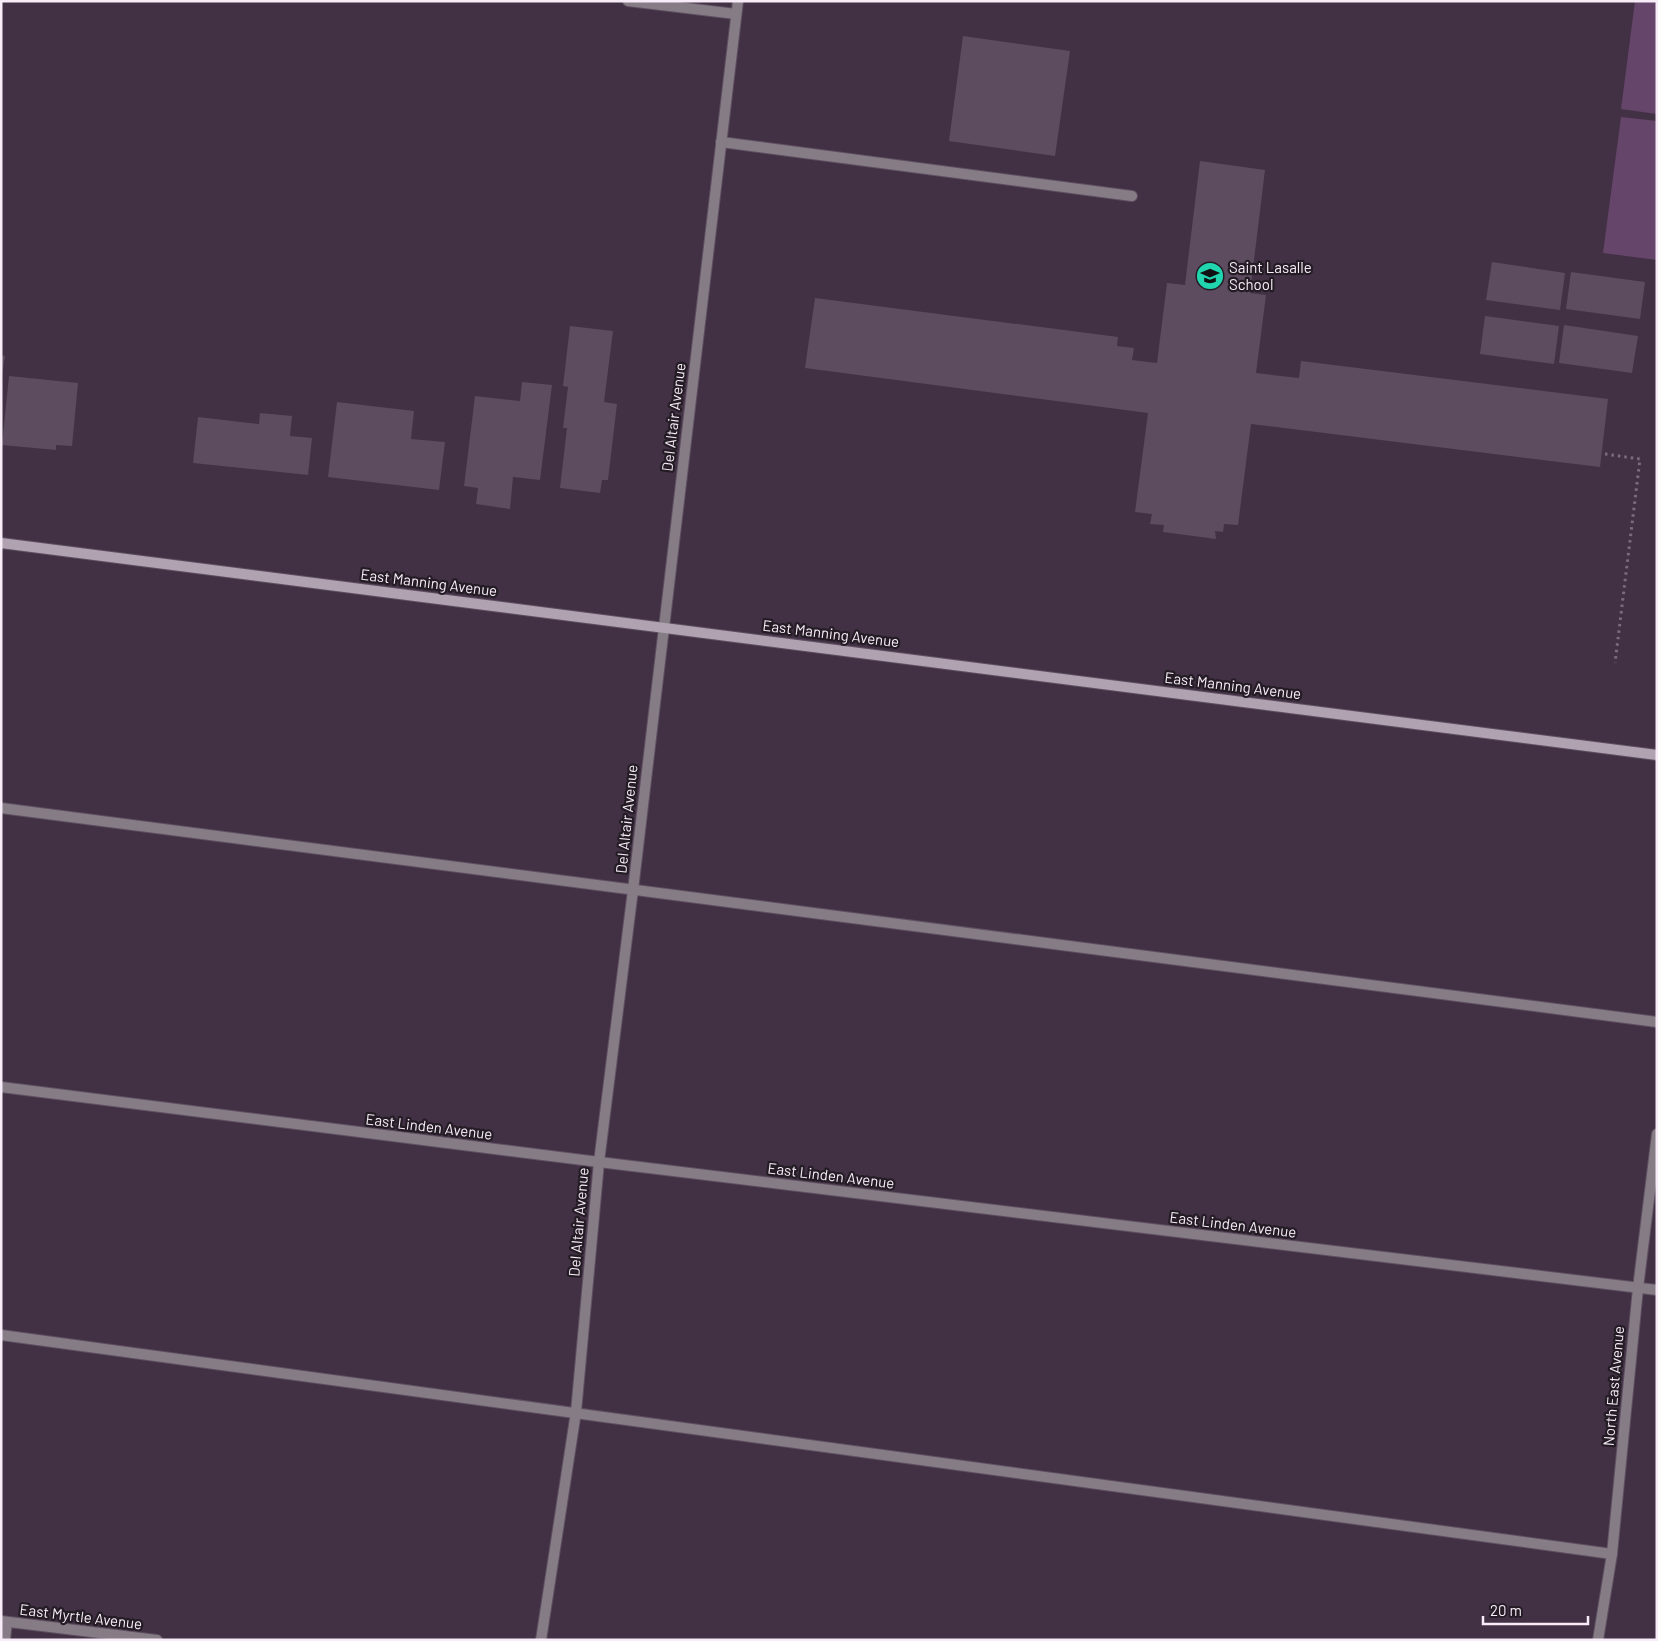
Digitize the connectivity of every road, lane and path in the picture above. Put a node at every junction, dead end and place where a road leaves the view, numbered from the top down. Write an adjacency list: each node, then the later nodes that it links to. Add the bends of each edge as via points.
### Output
1 (628, 1): 3 (street)
2 (738, 1): 3 (street, Del Altair Avenue)
3 (736, 14): 4 (street, Del Altair Avenue)
4 (721, 142): 5 (street); 8 (street, Del Altair Avenue)
5 (1132, 196)
6 (1605, 454): 9 (path, via 1640,459)
7 (1, 543): 8 (main road, East Manning Avenue)
8 (663, 626): 10 (main road, East Manning Avenue); 12 (street, Del Altair Avenue)
9 (1615, 662)
10 (1657, 755)
11 (1, 808): 12 (street)
12 (633, 890): 13 (street); 16 (street, Del Altair Avenue)
13 (1657, 1022)
14 (1, 1087): 16 (street, East Linden Avenue)
15 (1657, 1134): 17 (street, North East Avenue)
16 (599, 1162): 17 (street, East Linden Avenue); 20 (street, Del Altair Avenue)
17 (1638, 1288): 18 (street, East Linden Avenue); 21 (street, North East Avenue)
18 (1657, 1290)
19 (1, 1335): 20 (street)
20 (576, 1412): 21 (street); 25 (street, Del Altair Avenue)
21 (1612, 1554): 26 (street, North East Avenue)
22 (4, 1622): 23 (street); 24 (street, East Myrtle Avenue)
23 (5, 1640)
24 (157, 1640)
25 (541, 1640)
26 (1598, 1640)

